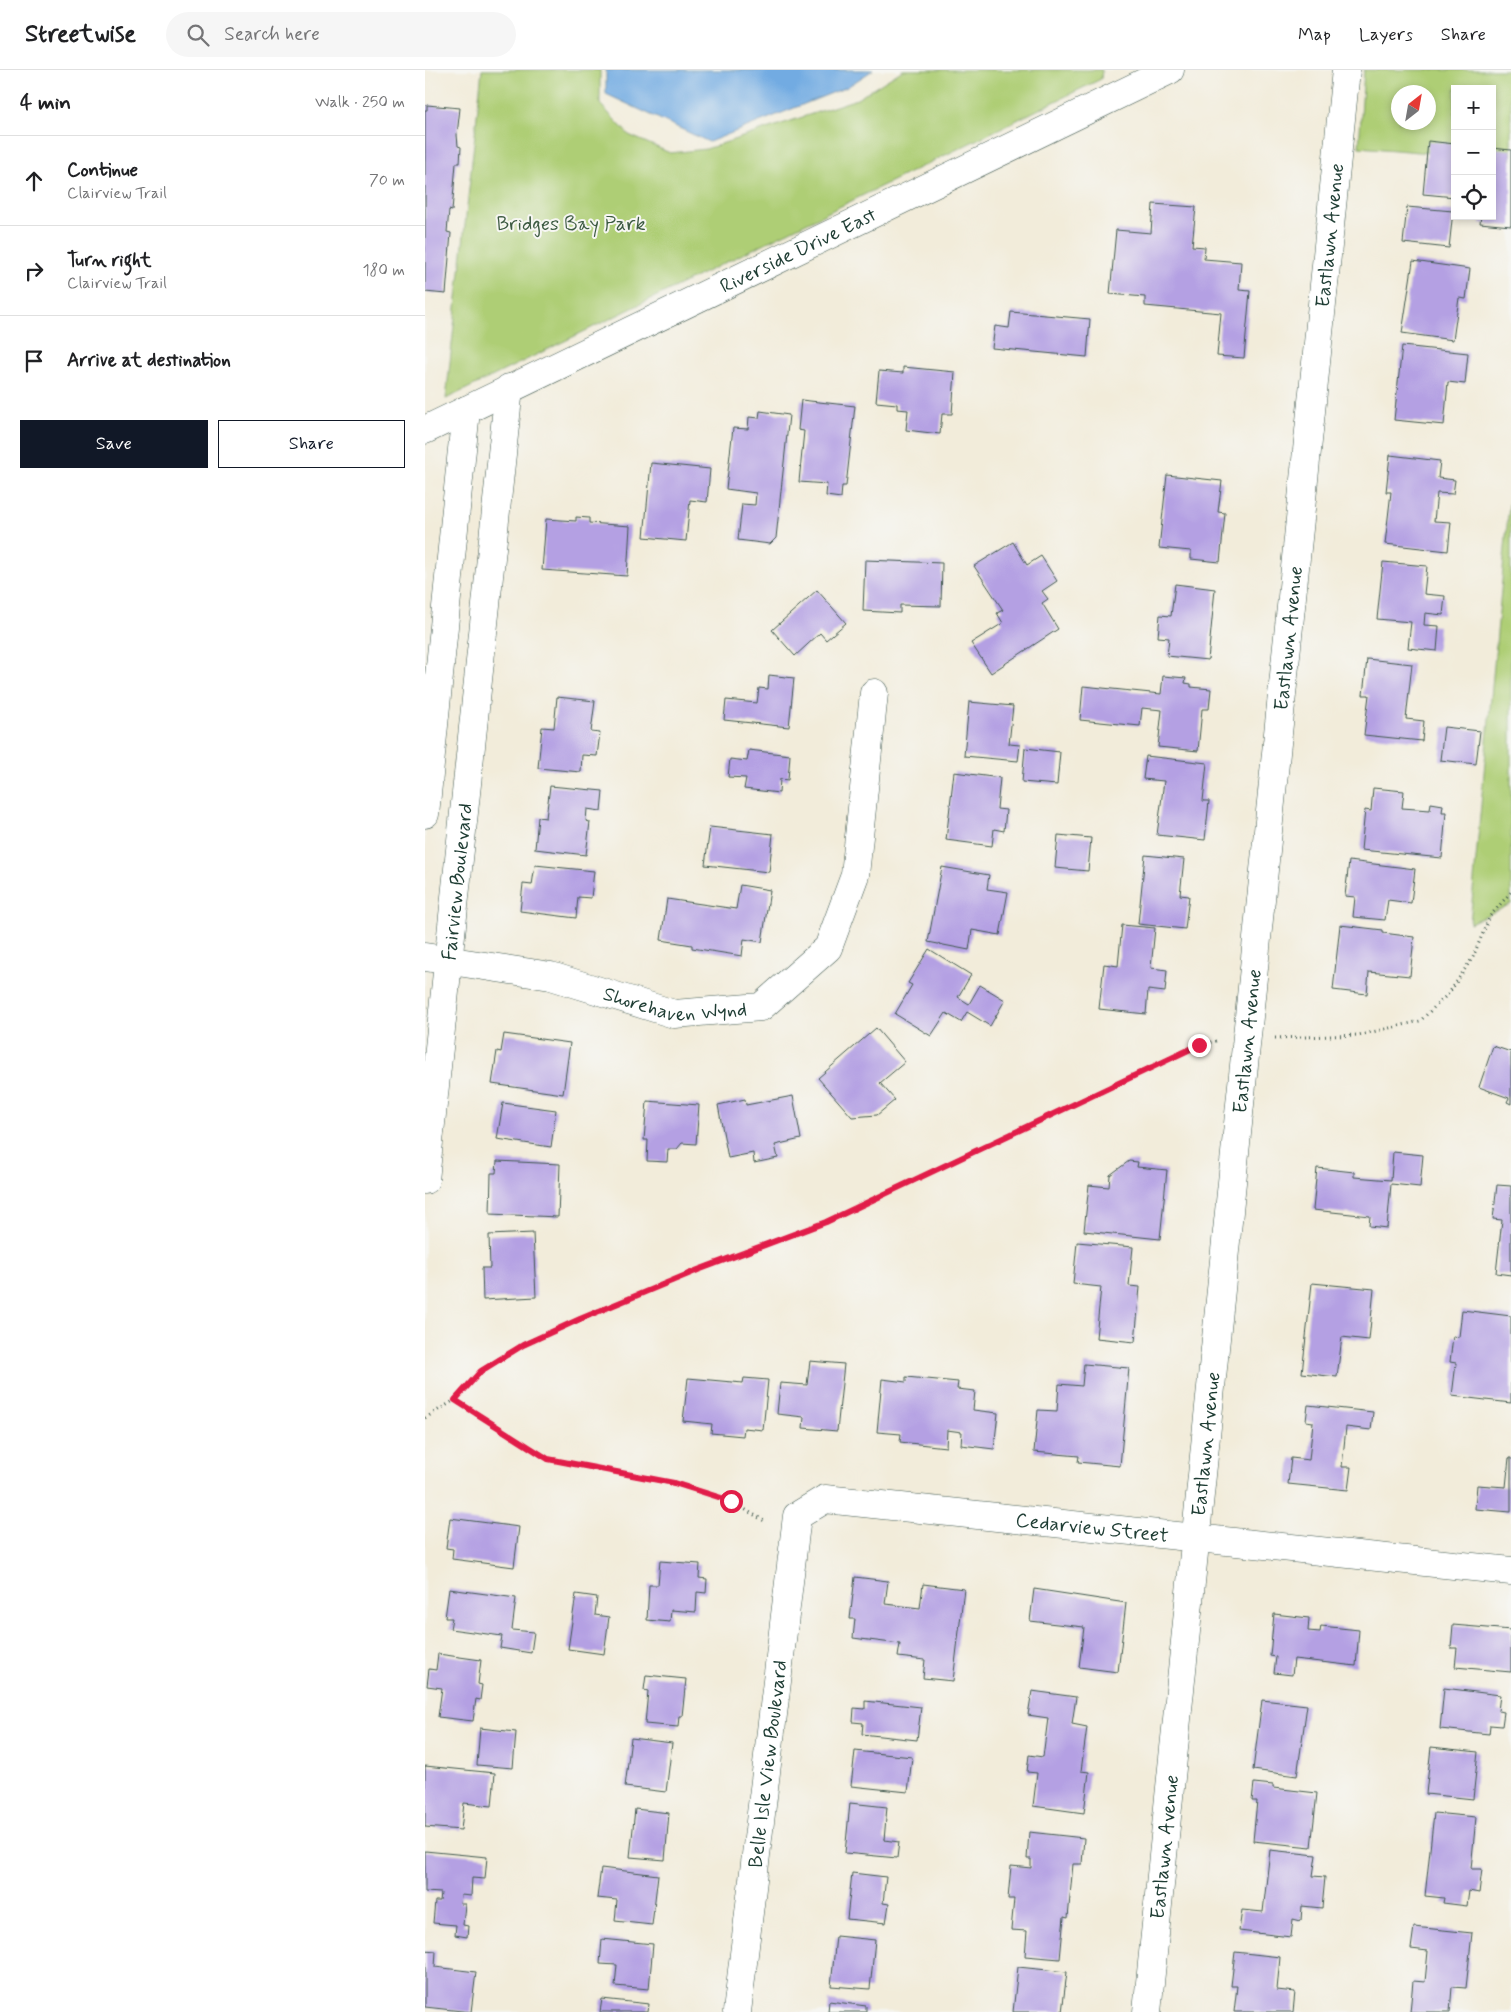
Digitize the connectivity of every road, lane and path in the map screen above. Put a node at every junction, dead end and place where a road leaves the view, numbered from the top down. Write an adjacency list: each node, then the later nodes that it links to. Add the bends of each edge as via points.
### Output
1 (1170, 70): 3 (street, Riverside Drive East)
2 (1346, 70): 19 (street, Eastlawn Avenue)
3 (509, 388): 4 (street, Riverside Drive East); 8 (street, Fairview Boulevard)
4 (466, 410): 5 (street, Riverside Drive East); 7 (street, Fairview Boulevard)
5 (425, 430)
6 (874, 693): 11 (street, Shorehaven Wynd, via 855,875 828,948 761,1007 674,1014 551,976)
7 (436, 701): 8 (street); 9 (street, Fairview Boulevard)
8 (475, 702): 11 (street, Fairview Boulevard)
9 (425, 814)
10 (1511, 892): 12 (path, via 1491,916 1473,957 1449,993 1420,1021 1359,1035)
11 (437, 959): 14 (street, Fairview Boulevard)
12 (1268, 1038)
13 (1217, 1040): 15 (path, via 1199,1045 826,1222 698,1270 532,1341 481,1371)
14 (425, 1180)
15 (455, 1400): 16 (path); 18 (path, via 548,1459 674,1483 731,1501)
16 (425, 1418)
17 (797, 1516): 19 (street, Cedarview Street, via 825,1499); 21 (street, Belle Isle View Boulevard)
18 (765, 1522)
19 (1194, 1538): 20 (street, Cedarview Street); 22 (street, Eastlawn Avenue)
20 (1511, 1571)
21 (737, 2012)
22 (1147, 2012)

